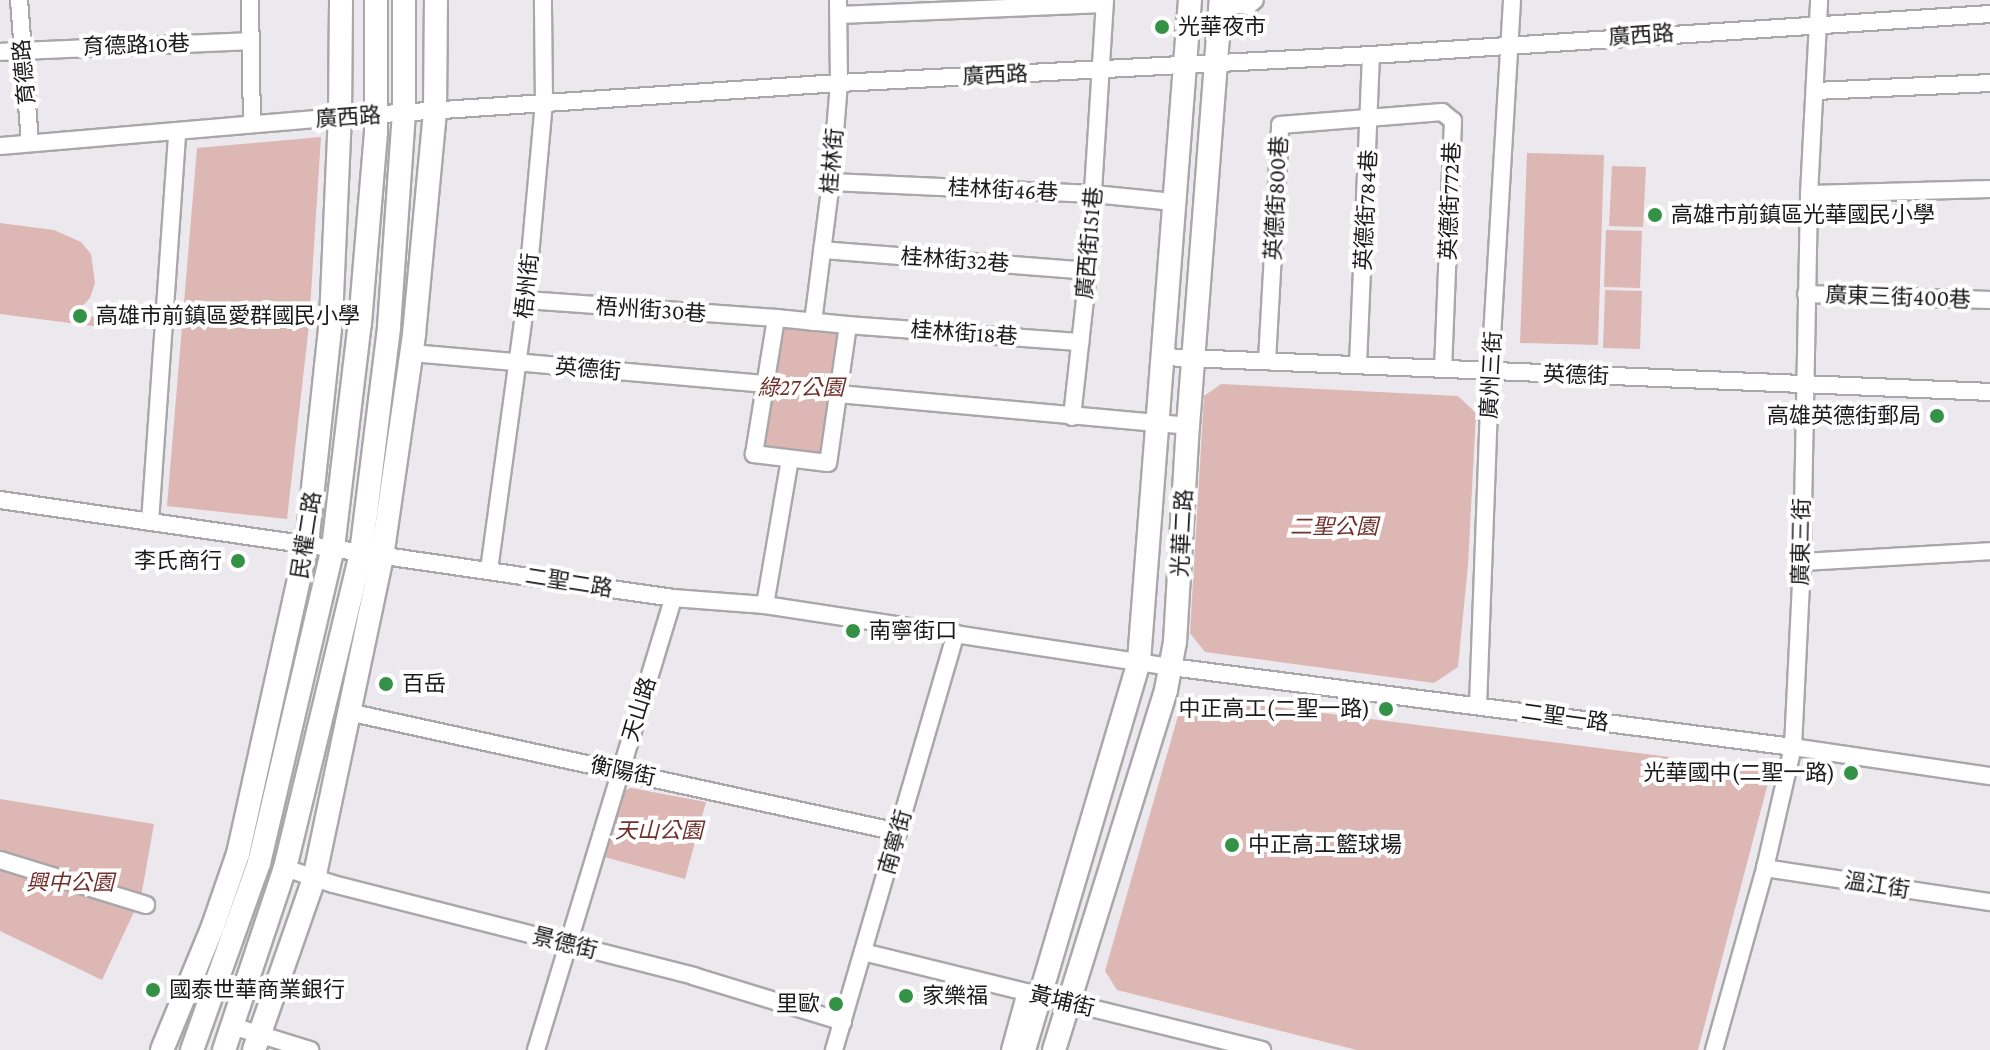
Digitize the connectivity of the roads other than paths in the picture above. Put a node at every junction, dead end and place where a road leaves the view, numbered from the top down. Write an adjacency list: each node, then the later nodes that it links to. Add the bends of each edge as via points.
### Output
1 (19, 0): 19 (street, 育德路)
2 (250, 0): 17 (street)
3 (341, 0): 32 (street, 民權二路)
4 (376, 0): 31 (street, 民權二路)
5 (404, 0): 30 (street)
6 (436, 0): 29 (street)
7 (543, 0): 28 (street, 梧州街)
8 (1190, 0): 23 (street, 光華二路)
9 (1255, 0): 13 (street, via 1248,6)
10 (1512, 0): 18 (street, 廣州三街)
11 (1819, 0): 16 (street, 廣東三街)
12 (1105, 2): 14 (street); 24 (street, 廣西街151巷)
13 (1221, 2): 22 (street, 光華二路)
14 (839, 7): 25 (street, 桂林街)
15 (1990, 14): 16 (street, 廣西路)
16 (1818, 23): 18 (street, 廣西路); 27 (street, 廣東三街)
17 (251, 41): 19 (street, 育德路10巷); 34 (street)
18 (1511, 44): 21 (street, 廣西路); 59 (street, 廣州三街)
19 (21, 50): 20 (street, 育德路10巷); 36 (street, 育德路)
20 (0, 52)
21 (1371, 55): 22 (street, 廣西路); 33 (street, 英德街784巷)
22 (1216, 62): 23 (street, 廣西路); 54 (street, 光華二路)
23 (1185, 64): 24 (street, 廣西路); 42 (street, 光華二路)
24 (1100, 69): 25 (street, 廣西路); 40 (street, 廣西街151巷)
25 (839, 83): 28 (street, 廣西路); 38 (street, 桂林街)
26 (1990, 83): 27 (street)
27 (1815, 91): 41 (street, 廣東三街)
28 (544, 103): 29 (street, 廣西路); 46 (street, 梧州街)
29 (435, 111): 30 (street, 廣西路); 52 (street)
30 (404, 113): 31 (street, 廣西路); 73 (street)
31 (377, 115): 32 (street, 廣西路); 71 (street, 民權二路, via 360,323)
32 (340, 117): 34 (street, 廣西路); 70 (street, 民權二路, via 331,320)
33 (1370, 118): 55 (street, 英德街800巷, via 1280,125); 57 (street, 英德街784巷); 58 (street, 英德街772巷, via 1442,112 1453,121)
34 (252, 124): 35 (street, 廣西路)
35 (177, 132): 36 (street, 廣西路); 69 (street)
36 (30, 143): 37 (street, 廣西路)
37 (0, 146)
38 (831, 182): 40 (street, 桂林街46巷); 43 (street, 桂林街)
39 (1990, 189): 41 (street)
40 (1094, 194): 42 (street, 桂林街46巷); 44 (street, 廣西街151巷)
41 (1809, 194): 45 (street, 廣東三街)
42 (1174, 202): 53 (street, 光華二路)
43 (822, 250): 44 (street, 桂林街32巷); 49 (street, 桂林街)
44 (1088, 271): 51 (street, 廣西街151巷)
45 (1806, 294): 47 (street, 廣東三街400巷); 61 (street, 廣東三街)
46 (526, 300): 48 (street, 梧州街30巷); 56 (street, 梧州街)
47 (1990, 300)
48 (776, 318): 49 (street); 60 (street)
49 (813, 322): 50 (street)
50 (848, 325): 51 (street, 桂林街18巷); 63 (street)
51 (1080, 342): 64 (street, 廣西街151巷)
52 (411, 353): 56 (street, 英德街); 73 (street)
53 (1163, 357): 54 (street, 英德街); 65 (street, 光華二路)
54 (1193, 358): 55 (street, 英德街); 66 (street, 光華二路)
55 (1267, 361): 57 (street, 英德街)
56 (517, 362): 60 (street, 英德街); 75 (street, 梧州街)
57 (1358, 365): 58 (street, 英德街)
58 (1443, 368): 59 (street, 英德街)
59 (1490, 371): 61 (street, 英德街); 81 (street, 廣州三街)
60 (765, 384): 67 (street, via 754,454)
61 (1804, 384): 62 (street, 英德街); 74 (street, 廣東三街)
62 (1990, 392)
63 (838, 394): 64 (street); 67 (street, via 828,463)
64 (1072, 417): 65 (street)
65 (1157, 423): 66 (street); 79 (street, 光華二路)
66 (1188, 426): 80 (street, 光華二路)
67 (790, 459): 77 (street)
68 (0, 500): 69 (street, 二聖二路)
69 (150, 522): 70 (street, 二聖二路)
70 (307, 544): 71 (street, 二聖二路); 100 (street, 民權二路, via 238,854)
71 (333, 548): 73 (street, 二聖二路); 101 (street, 民權二路, via 259,863)
72 (1990, 551): 74 (street)
73 (371, 555): 75 (street, 二聖二路); 82 (street); 88 (street)
74 (1802, 562): 83 (street, 廣東三街)
75 (489, 570): 76 (street, 二聖二路)
76 (673, 598): 77 (street, 二聖二路); 84 (street, 天山路)
77 (765, 605): 78 (street, 二聖二路)
78 (956, 633): 79 (street, 二聖二路); 86 (street, 南寧街)
79 (1139, 661): 80 (street, 二聖一路); 95 (street, 光華二路)
80 (1171, 667): 81 (street, 二聖一路); 96 (street, 光華二路)
81 (1478, 706): 83 (street, 二聖一路)
82 (348, 712): 84 (street, 衡陽街); 90 (street)
83 (1793, 747): 85 (street, 二聖一路); 89 (street, 廣東三街)
84 (620, 771): 86 (street, 衡陽街); 93 (street, 天山路)
85 (1990, 776)
86 (898, 832): 94 (street, 南寧街)
87 (0, 860): 92 (street)
88 (285, 868): 90 (street, 景德街); 98 (street)
89 (1765, 868): 91 (street, 溫江街); 110 (street, 廣東三街)
90 (314, 879): 93 (street, 景德街); 99 (street)
91 (1990, 902)
92 (146, 905)
93 (568, 944): 97 (street, 景德街); 104 (street, 天山路)
94 (863, 952): 95 (street, 黃埔街); 97 (street, 南寧街)
95 (1033, 994): 96 (street, 黃埔街); 106 (street); 107 (street, 光華二路)
96 (1068, 1002): 108 (street, 光華二路); 109 (street, 黃埔街)
97 (843, 1022): 105 (street, 南寧街)
98 (232, 1026): 99 (street); 102 (street)
99 (256, 1042): 103 (street)
100 (162, 1050)
101 (192, 1050)
102 (224, 1050)
103 (310, 1050)
104 (536, 1050)
105 (834, 1050)
106 (1010, 1050)
107 (1024, 1050)
108 (1054, 1050)
109 (1262, 1050)
110 (1714, 1050)

